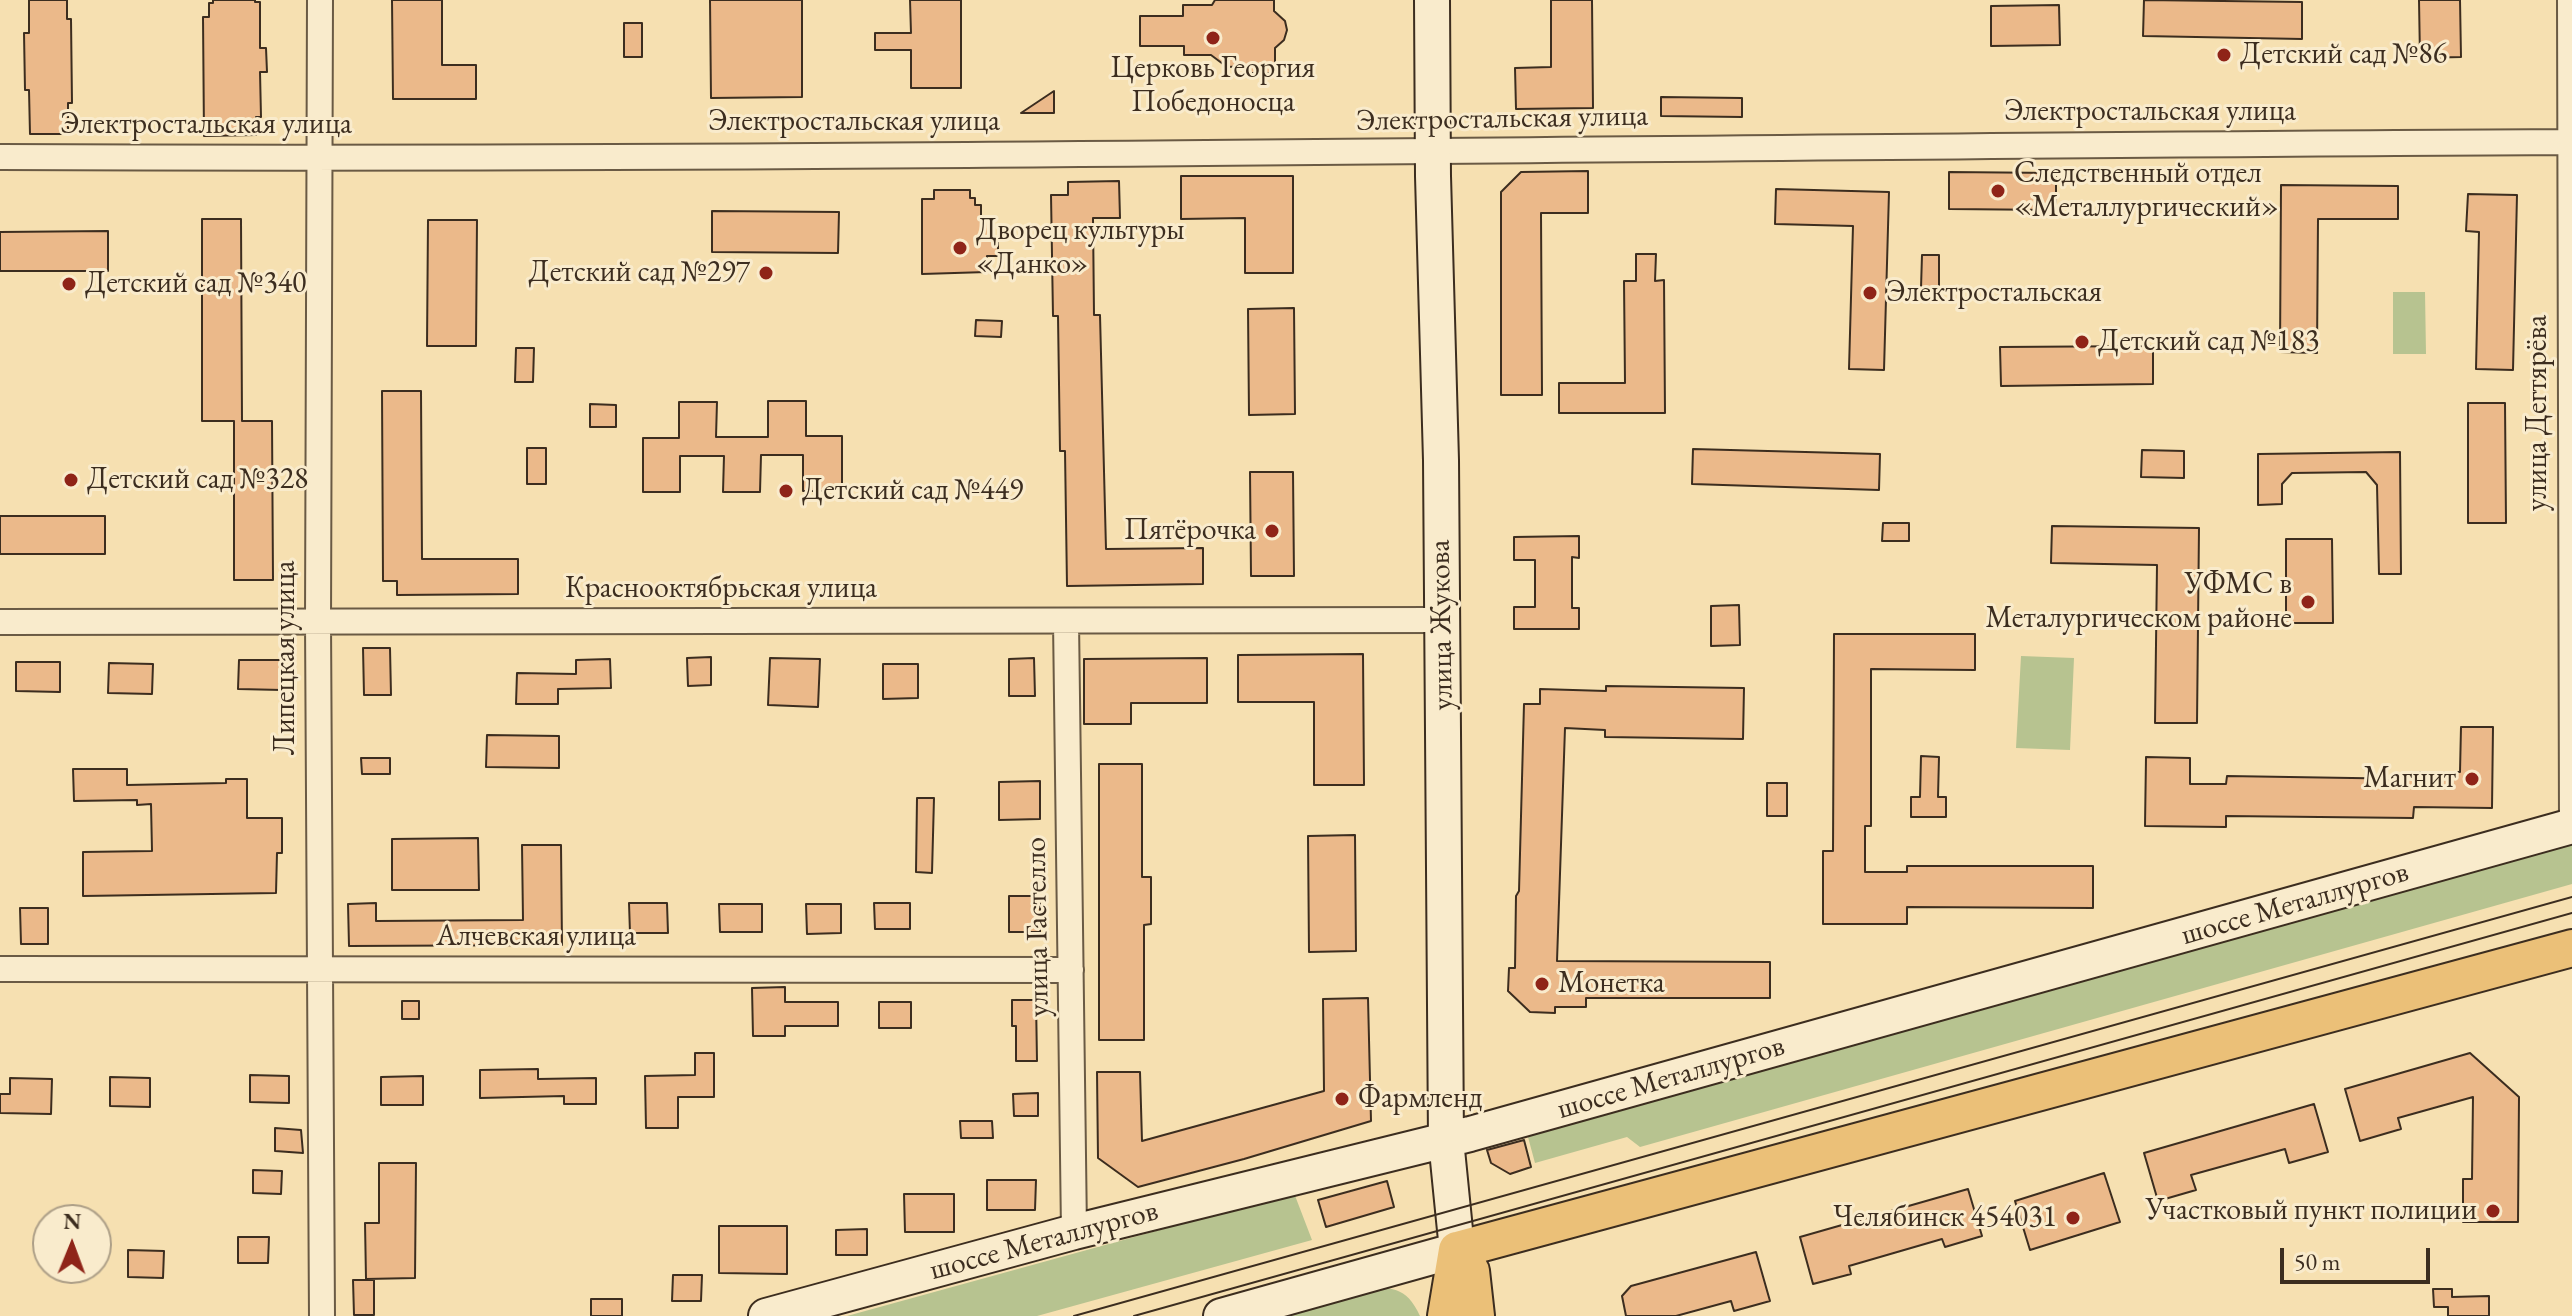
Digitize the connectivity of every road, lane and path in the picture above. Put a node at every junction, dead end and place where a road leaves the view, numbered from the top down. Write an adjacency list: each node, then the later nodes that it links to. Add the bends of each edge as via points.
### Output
1 (320, 0): 7 (street, Липецкая улица)
2 (1432, 0): 5 (street, улица Жукова)
3 (2570, 0): 4 (street, улица Дегтярёва)
4 (2571, 142): 5 (street, Электростальская улица); 12 (street, улица Дегтярёва)
5 (1433, 151): 7 (street, Электростальская улица); 8 (street, улица Жукова)
6 (0, 157): 7 (street, Электростальская улица)
7 (321, 158): 11 (street, Липецкая улица)
8 (1442, 620): 9 (street, Краснооктябрьская улица); 17 (street, улица Жукова)
9 (1066, 621): 11 (street, Краснооктябрьская улица); 16 (street, улица Гастелло)
10 (0, 622): 11 (street, Краснооктябрьская улица)
11 (318, 622): 15 (street, Липецкая улица)
12 (2572, 826): 17 (street, шоссе Металлургов)
13 (2572, 948): 19 (main road)
14 (0, 969): 15 (street, Алчевская улица)
15 (319, 969): 16 (street, Алчевская улица); 20 (street, Липецкая улица)
16 (1071, 970): 18 (street, улица Гастелло)
17 (1446, 1140): 18 (street, шоссе Металлургов); 19 (street, улица Жукова)
18 (1074, 1232): 21 (street, шоссе Металлургов)
19 (1457, 1250): 22 (street); 23 (main road); 24 (main road, via 1471,1271)
20 (322, 1316)
21 (766, 1316)
22 (1221, 1316)
23 (1446, 1316)
24 (1476, 1316)

